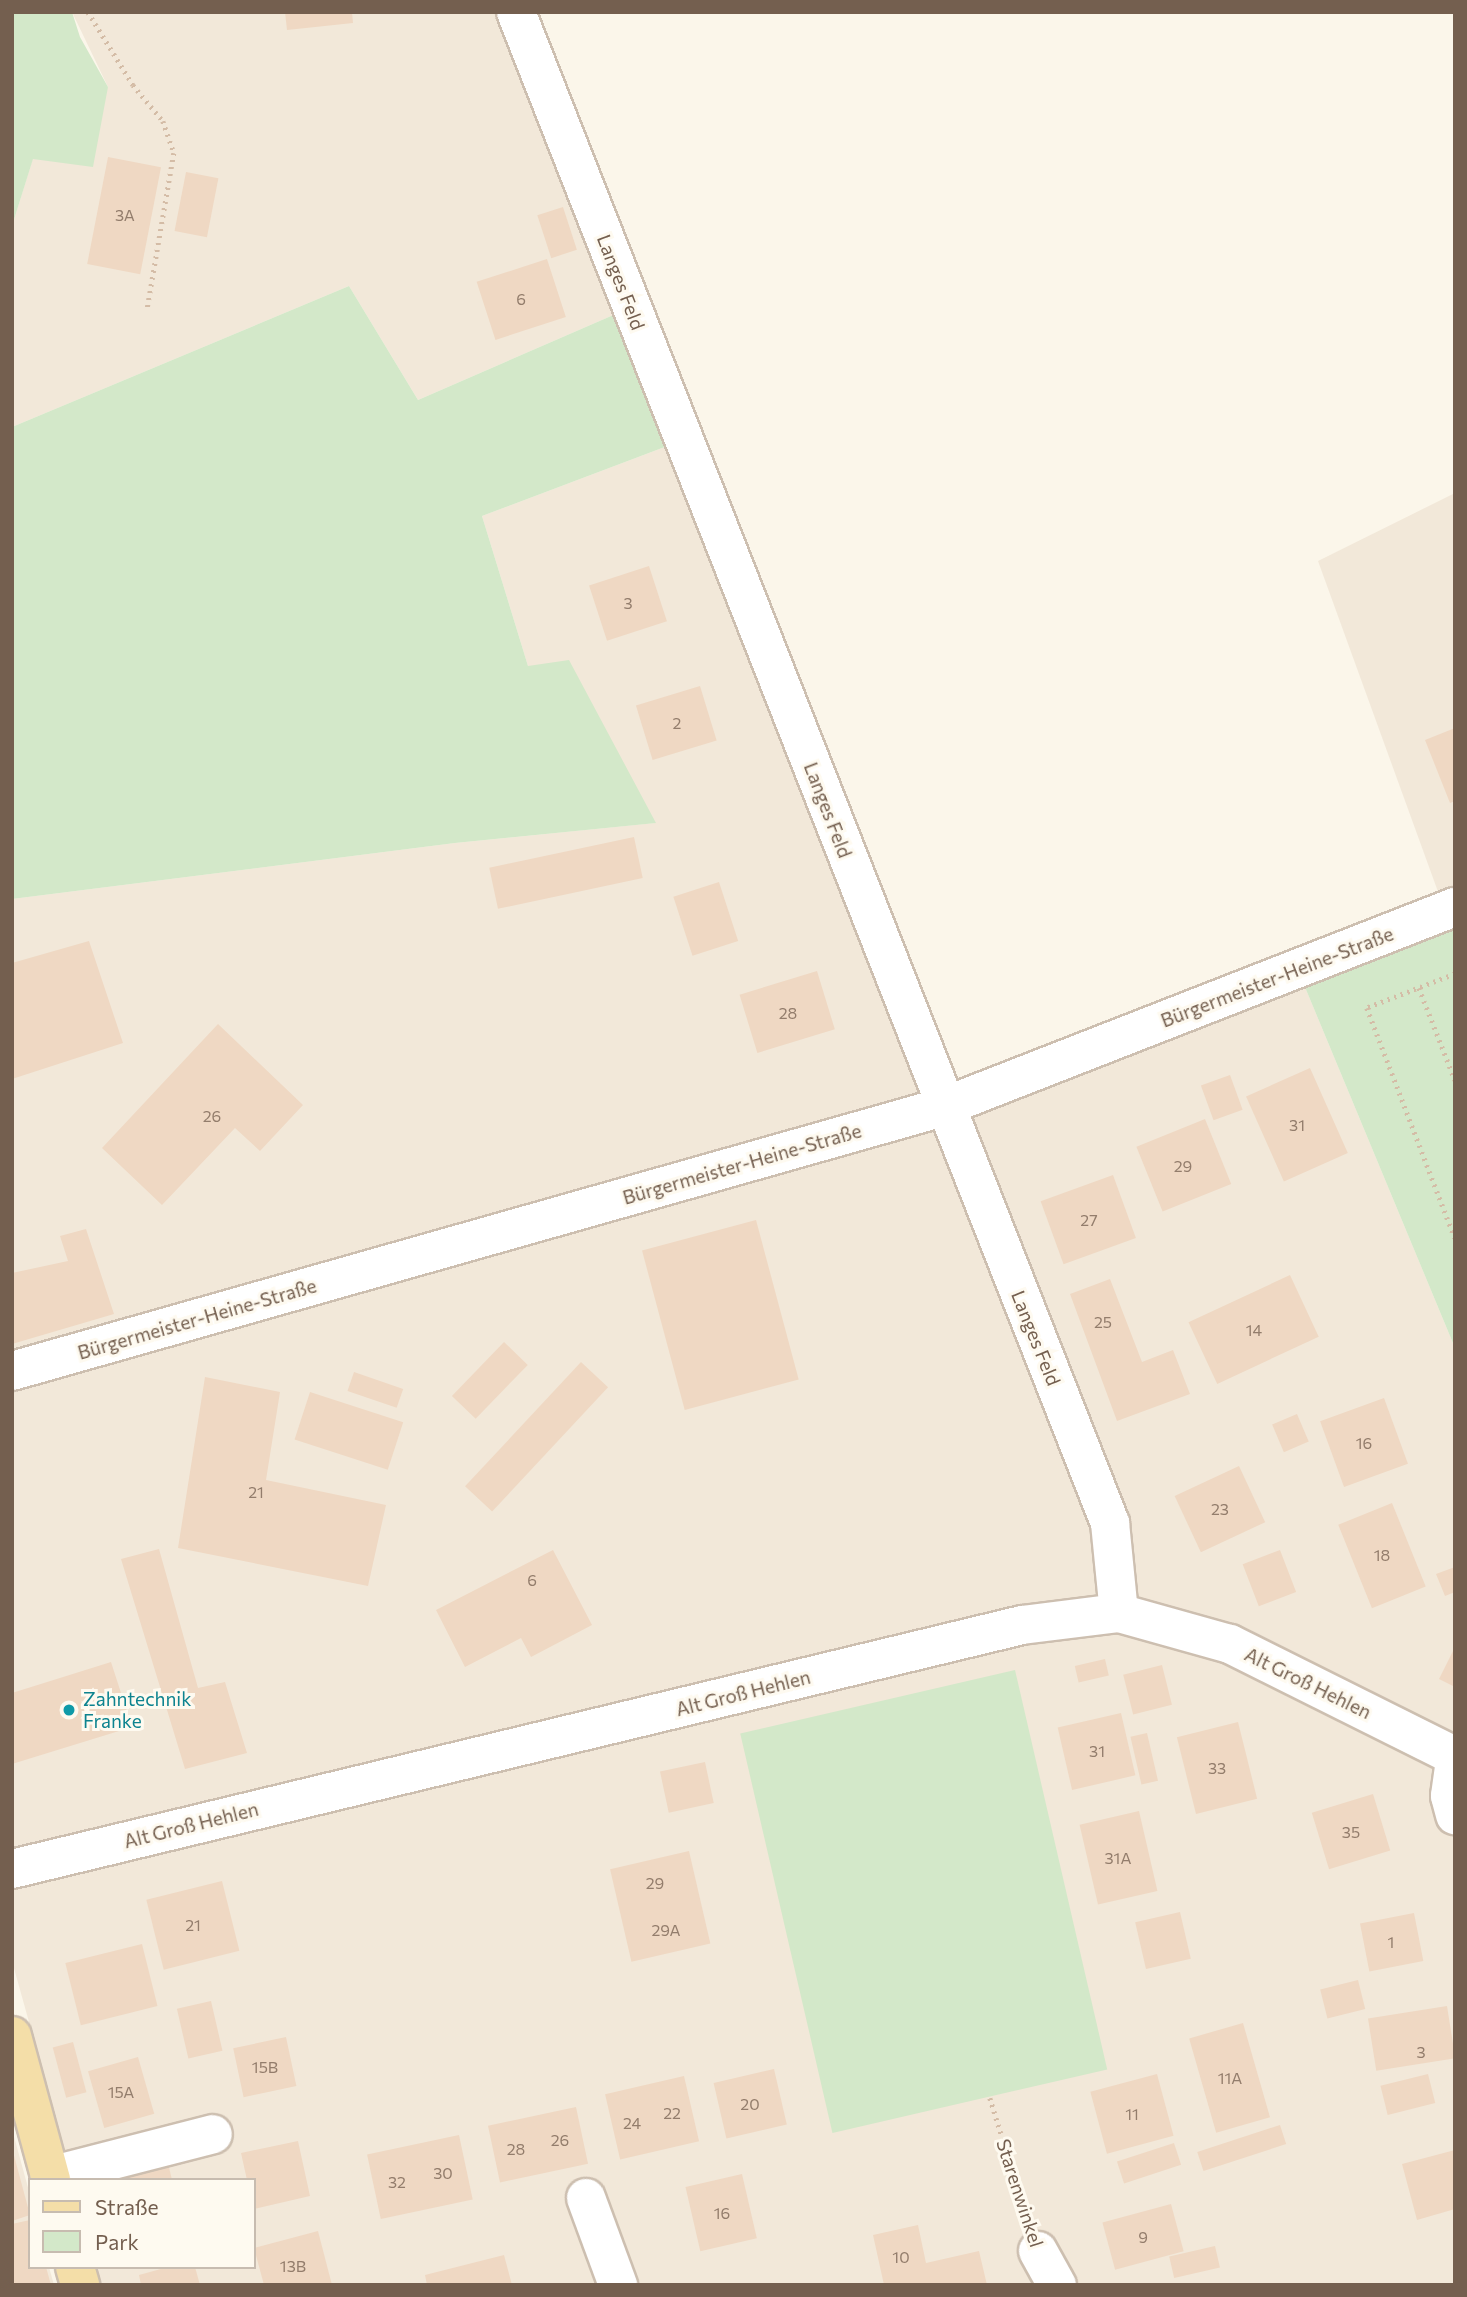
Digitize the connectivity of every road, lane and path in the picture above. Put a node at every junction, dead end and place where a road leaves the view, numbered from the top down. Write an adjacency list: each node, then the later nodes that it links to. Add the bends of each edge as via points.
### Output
1 (88, 12): 3 (path, via 133,85 163,121 174,153)
2 (516, 12): 8 (street, Langes Feld)
3 (146, 311)
4 (1455, 907): 8 (street, Bürgermeister-Heine-Straße)
5 (1455, 974): 6 (path)
6 (1419, 988): 7 (path); 9 (path, via 1367,1008)
7 (1455, 1080)
8 (943, 1107): 10 (street, Bürgermeister-Heine-Straße); 11 (street, Langes Feld, via 1110,1523)
9 (1455, 1238)
10 (12, 1371)
11 (1119, 1613): 12 (street, Alt Groß Hehlen, via 1230,1644); 14 (street, Alt Groß Hehlen, via 1022,1625)
12 (1455, 1758): 13 (street, via 1450,1796)
13 (1455, 1815)
14 (12, 1869)
15 (12, 2036): 18 (main road)
16 (990, 2098): 20 (path, Starenwinkel)
17 (213, 2134): 18 (street)
18 (51, 2178)
19 (586, 2198): 21 (street)
20 (1038, 2252): 22 (street, Starenwinkel)
21 (618, 2285)
22 (1057, 2285)

